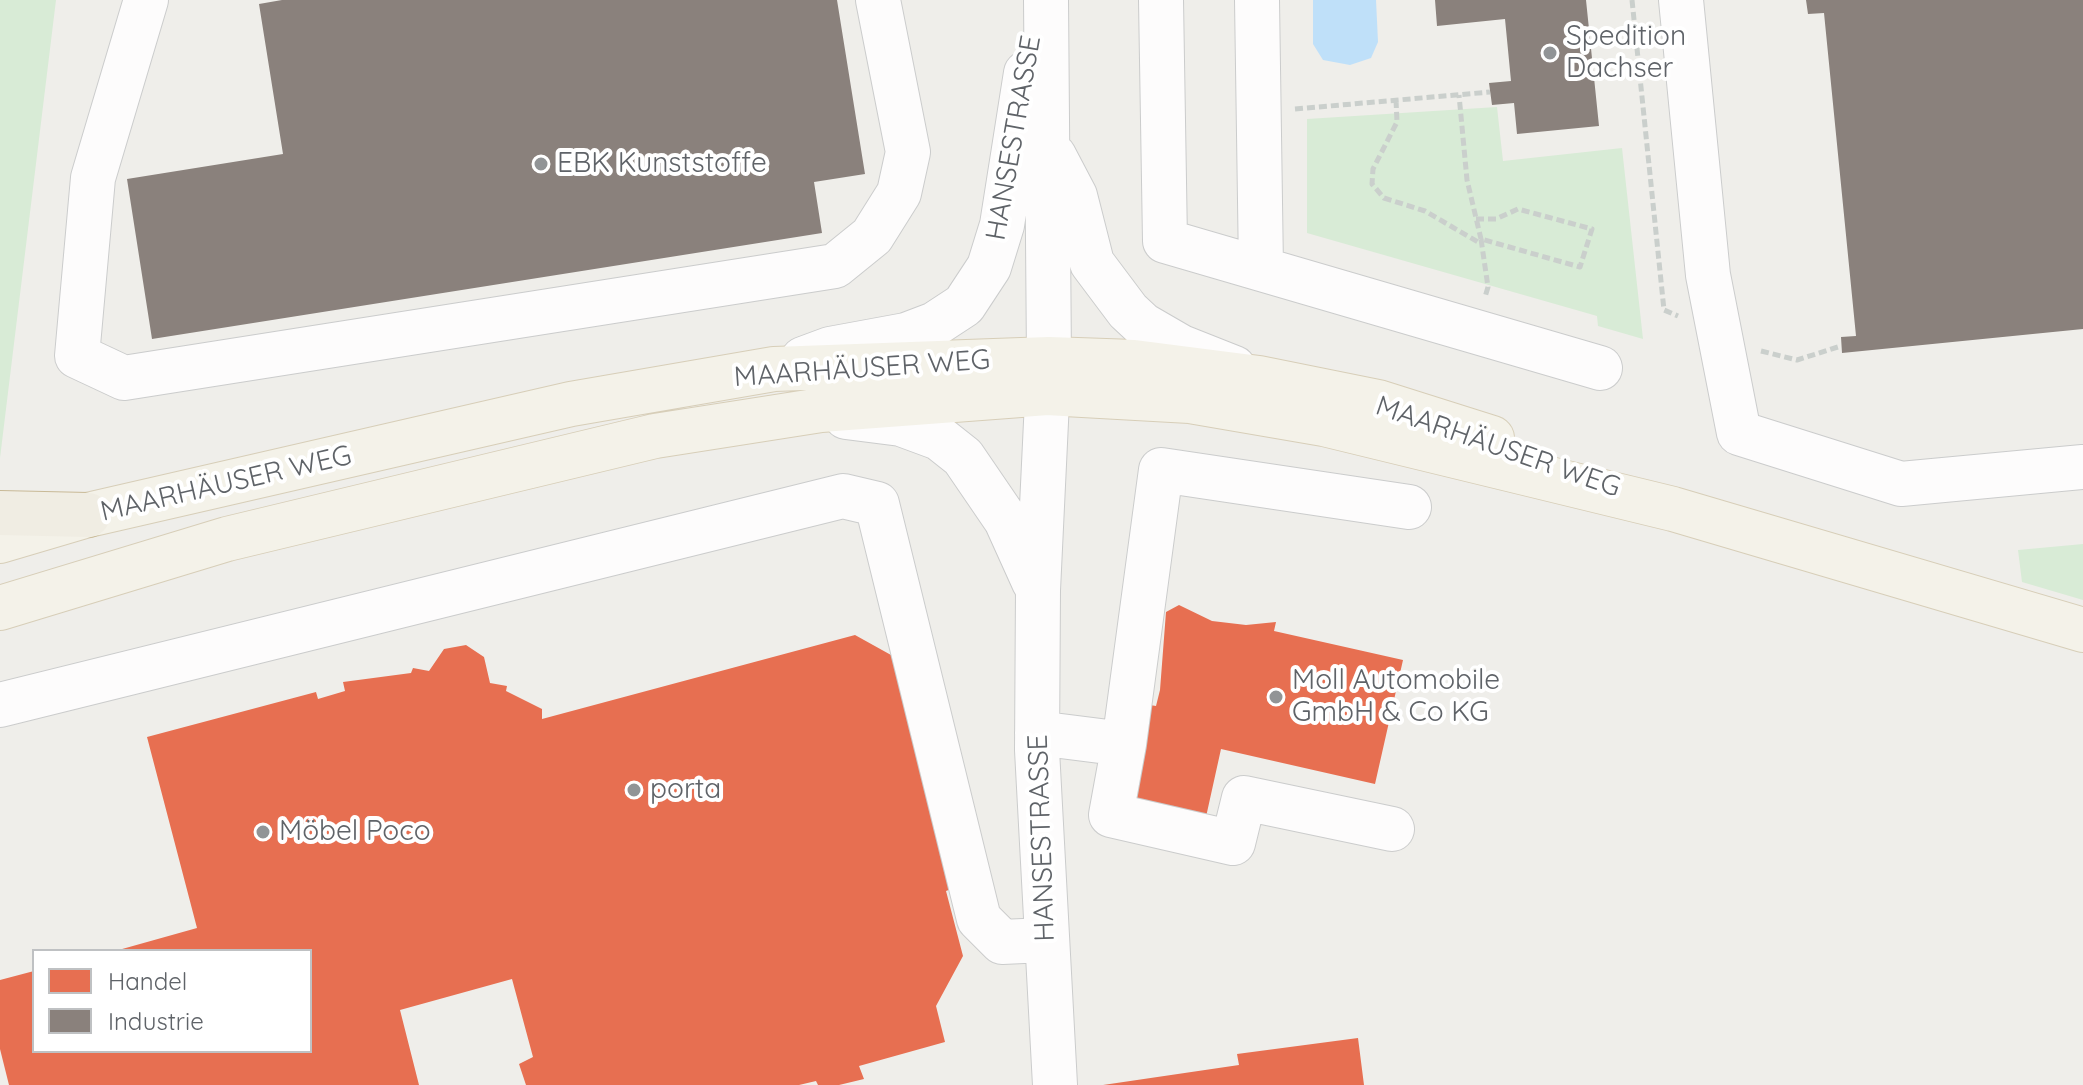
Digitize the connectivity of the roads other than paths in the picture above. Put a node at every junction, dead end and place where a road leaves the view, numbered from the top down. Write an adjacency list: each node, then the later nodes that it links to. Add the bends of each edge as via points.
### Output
1 (146, 0): 2 (street, via 93,178 77,356 124,378 835,266 872,236 899,193 908,152)
2 (878, 0)
3 (1039, 0): 11 (street, HANSESTRASSE, via 1002,225 989,267 964,305 906,335 830,349)
4 (1046, 0): 8 (street, HANSESTRASSE)
5 (1161, 0): 9 (street, via 1165,241)
6 (1257, 0): 9 (street)
7 (1681, 0): 15 (street, via 1708,275 1739,433 1901,484)
8 (1048, 143): 12 (street, HANSESTRASSE); 13 (street, HANSESTRASSE, via 1075,196 1092,263 1128,311 1181,347)
9 (1261, 268): 10 (street)
10 (1600, 368)
11 (774, 369): 12 (main road, MAARHÄUSER WEG); 19 (main road, MAARHÄUSER WEG, via 571,404)
12 (1048, 376): 13 (main road, MAARHÄUSER WEG, via 1134,362); 14 (main road, MAARHÄUSER WEG); 17 (main road, MAARHÄUSER WEG, via 1324,424); 21 (street, HANSESTRASSE)
13 (1259, 378): 17 (main road, MAARHÄUSER WEG, via 1378,402 1485,436)
14 (821, 410): 21 (street, HANSESTRASSE, via 901,424 939,438 963,457 1006,520); 22 (main road, MAARHÄUSER WEG, via 655,436 227,539)
15 (2083, 467)
16 (1409, 507): 26 (street, via 1161,470)
17 (1673, 509): 23 (main road, MAARHÄUSER WEG)
18 (0, 513): 19 (highway)
19 (88, 515): 20 (main road, MAARHÄUSER WEG)
20 (0, 541)
21 (1038, 590): 25 (street, HANSESTRASSE)
22 (0, 608)
23 (2083, 630)
24 (0, 705): 28 (street, via 843,496 877,504 979,919 1002,942)
25 (1037, 733): 26 (street); 28 (street, HANSESTRASSE)
26 (1124, 744): 27 (street, via 1111,815 1233,843 1244,798)
27 (1392, 829)
28 (1045, 940): 29 (street, HANSESTRASSE)
29 (1055, 1085)

